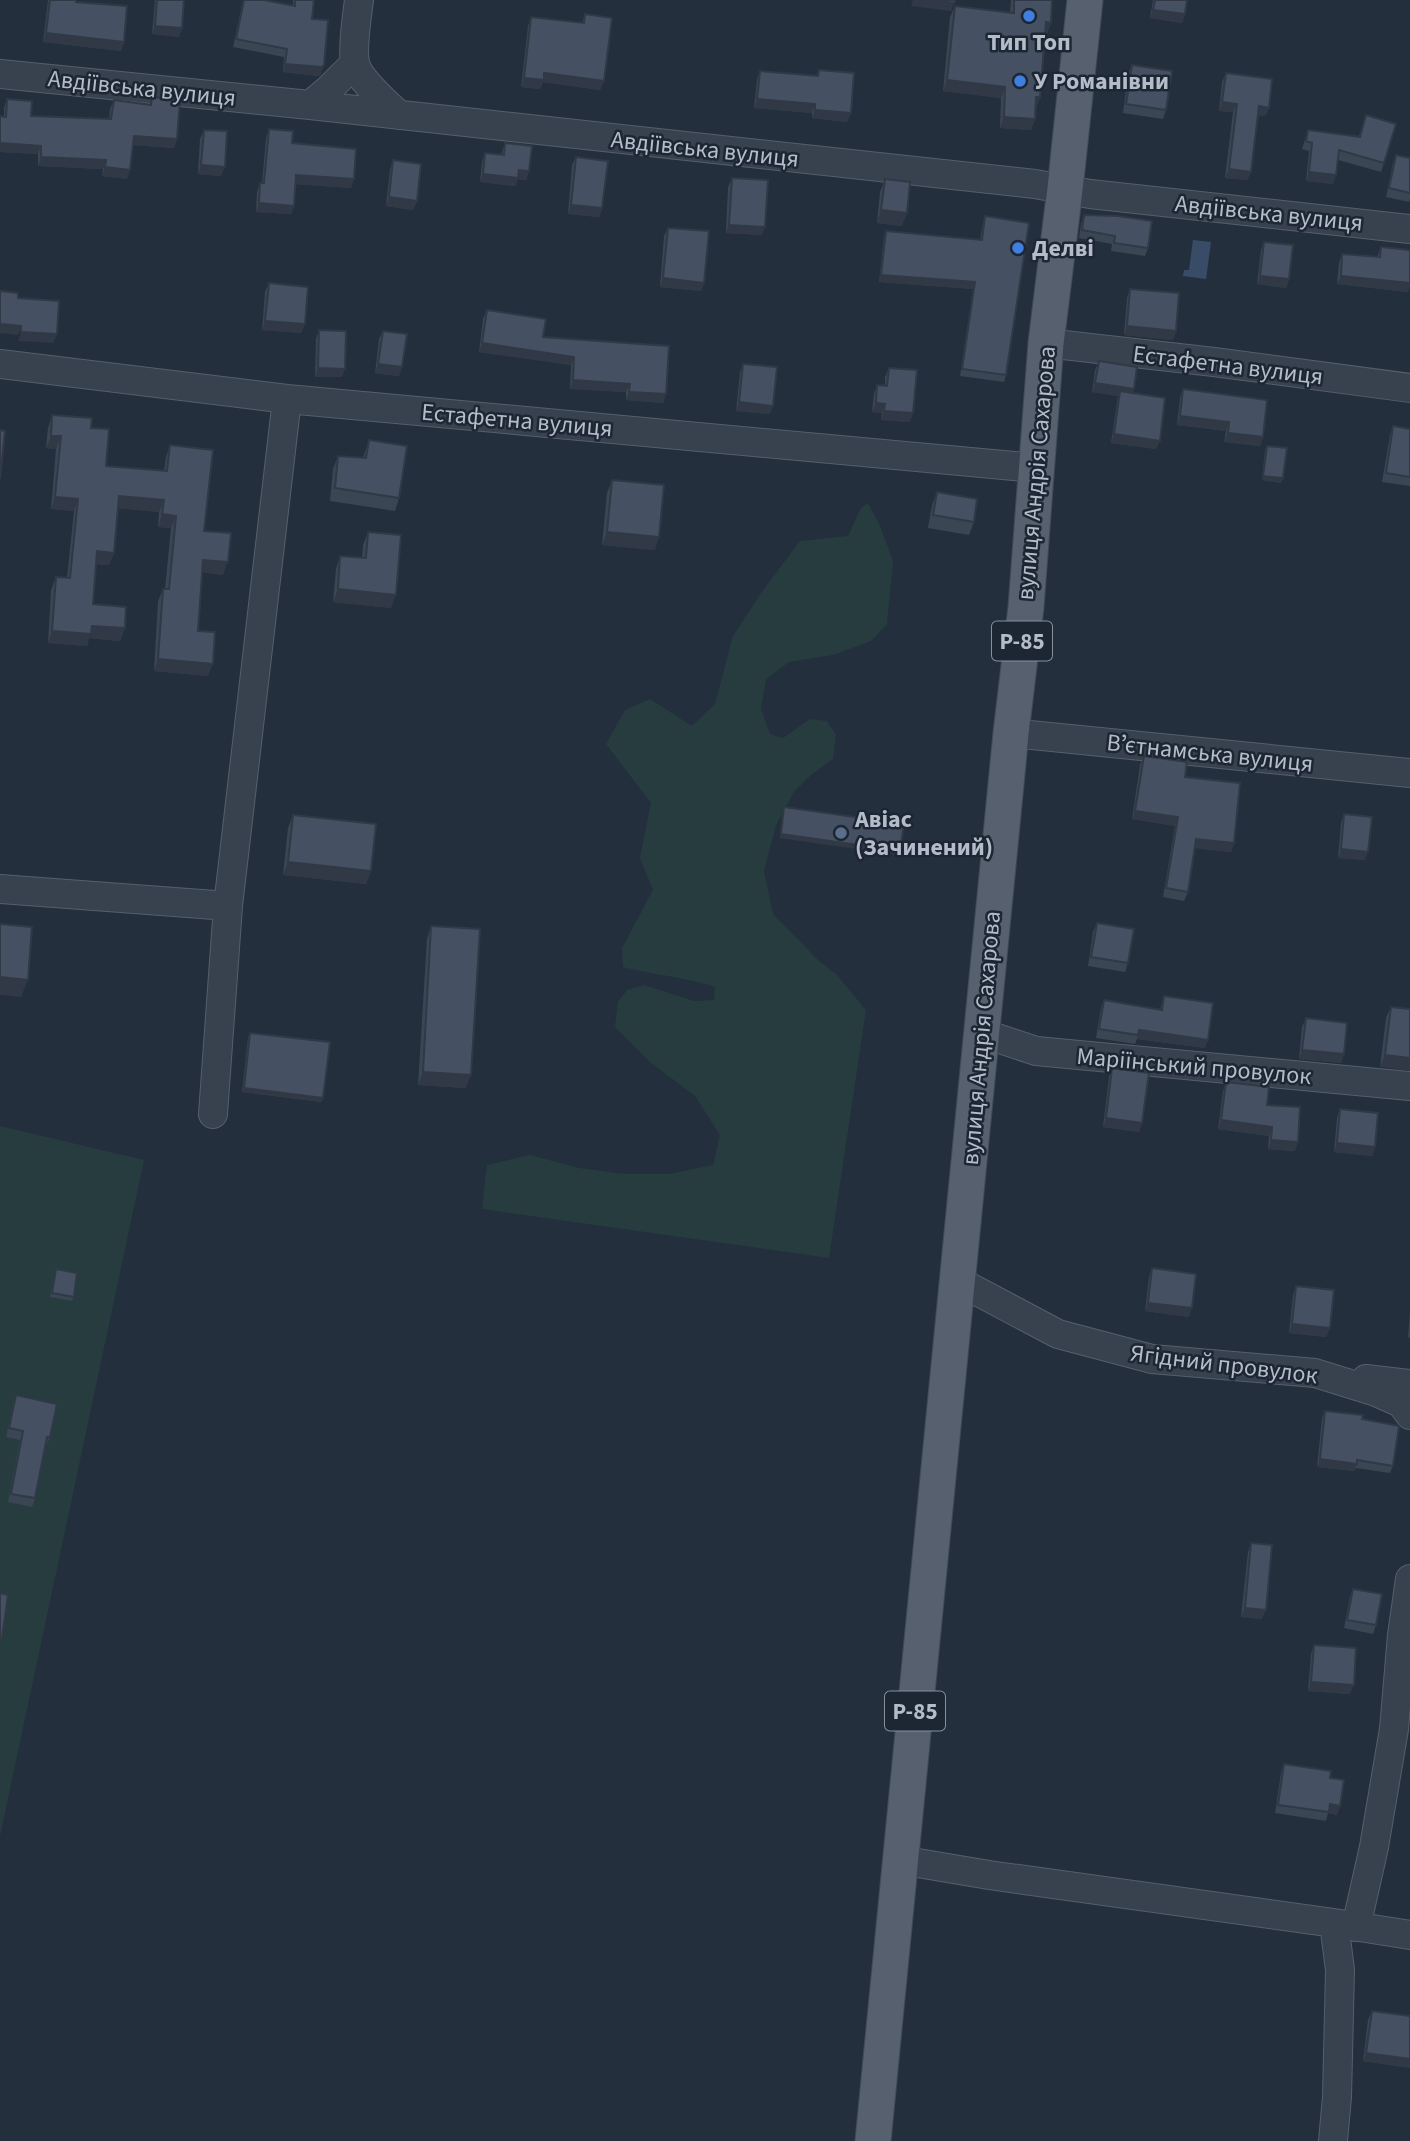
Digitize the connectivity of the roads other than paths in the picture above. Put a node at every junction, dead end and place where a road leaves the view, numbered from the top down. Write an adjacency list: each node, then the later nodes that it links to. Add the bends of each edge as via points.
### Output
1 (359, 0): 3 (street)
2 (1085, 0): 7 (main road, вулиця Андрія Сахарова / Р-85)
3 (355, 63): 5 (street); 6 (street)
4 (0, 74): 5 (street, Авдіївська вулиця)
5 (310, 105): 6 (street, Авдіївська вулиця)
6 (398, 114): 7 (street, Авдіївська вулиця)
7 (1065, 189): 8 (street, Авдіївська вулиця); 9 (main road, вулиця Андрія Сахарова / Р-85)
8 (1410, 229)
9 (1046, 343): 11 (street, Естафетна вулиця); 13 (main road, вулиця Андрія Сахарова / Р-85)
10 (0, 363): 12 (street, Естафетна вулиця)
11 (1410, 388)
12 (287, 399): 13 (street, Естафетна вулиця); 17 (street)
13 (1036, 468): 14 (main road, вулиця Андрія Сахарова / Р-85)
14 (1011, 733): 15 (street, Вʼєтнамська вулиця); 18 (main road, вулиця Андрія Сахарова / Р-85)
15 (1410, 773)
16 (0, 889): 17 (street)
17 (229, 906): 20 (street)
18 (982, 1033): 19 (street, Маріїнський провулок, via 1036,1052); 21 (main road, вулиця Андрія Сахарова / Р-85)
19 (1410, 1086)
20 (213, 1114)
21 (958, 1281): 22 (street, Ягідний провулок, via 1058,1334 1152,1359); 27 (main road, Р-85)
22 (1315, 1373): 23 (street); 24 (street, Ягідний провулок, via 1376,1392 1401,1404)
23 (1410, 1384)
24 (1410, 1415)
25 (1410, 1578): 26 (street)
26 (1406, 1636): 28 (street, via 1374,1847)
27 (900, 1860): 28 (street); 30 (main road, Р-85)
28 (1345, 1925): 29 (street); 31 (street)
29 (1410, 1935)
30 (873, 2141)
31 (1333, 2141)

